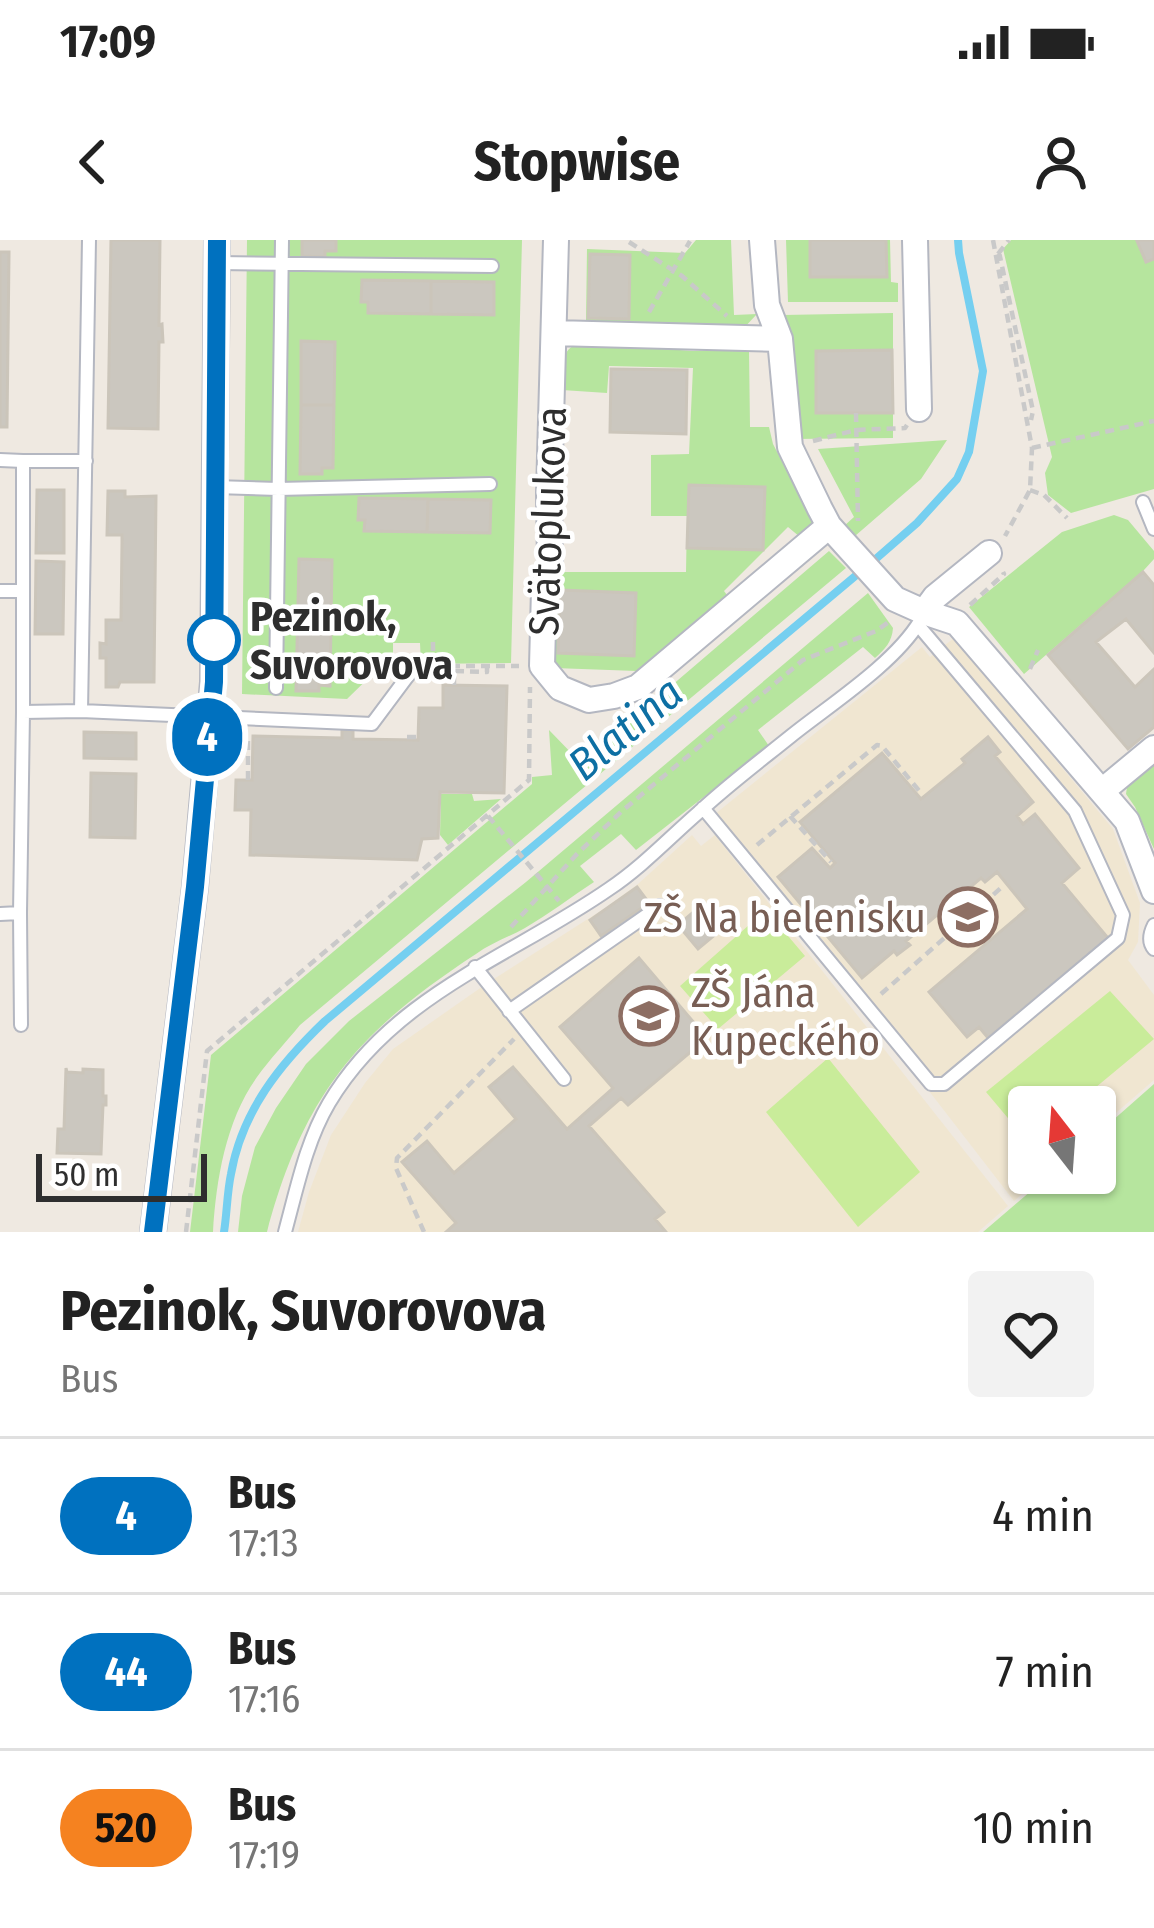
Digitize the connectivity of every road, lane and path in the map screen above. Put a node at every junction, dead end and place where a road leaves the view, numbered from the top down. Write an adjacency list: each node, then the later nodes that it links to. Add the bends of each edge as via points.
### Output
1 (88, 240): 27 (lane)
2 (282, 240): 12 (lane)
3 (556, 240): 17 (street, Svätoplukova)
4 (762, 240): 18 (street, via 767,305)
5 (915, 240): 19 (street)
6 (993, 240): 11 (path)
7 (1009, 240): 11 (path)
8 (690, 241): 14 (path)
9 (629, 242): 14 (path)
10 (217, 252): 12 (lane); 29 (street)
11 (997, 255): 24 (path)
12 (282, 265): 13 (lane); 30 (lane)
13 (491, 266)
14 (674, 271): 15 (path); 16 (path)
15 (648, 314)
16 (730, 318)
17 (554, 333): 18 (street); 46 (street, Svätoplukova)
18 (780, 340): 23 (street)
19 (919, 409): 22 (path, via 905,428)
20 (856, 413): 22 (path)
21 (1154, 421): 24 (path)
22 (856, 430): 23 (path); 35 (path, via 860,518)
23 (790, 447): 35 (street)
24 (1032, 448): 31 (path)
25 (0, 460): 26 (lane)
26 (23, 461): 27 (lane); 38 (lane)
27 (86, 461): 51 (lane)
28 (490, 484): 30 (lane)
29 (215, 487): 30 (lane); 52 (street)
30 (278, 489): 49 (lane)
31 (1030, 490): 33 (path); 36 (path)
32 (1143, 502): 34 (lane)
33 (1067, 518)
34 (1154, 529)
35 (842, 535): 40 (street); 46 (street, Svätoplukova, via 638,687 589,700 560,688)
36 (989, 553): 40 (street, via 935,597)
37 (0, 591): 38 (lane)
38 (22, 591): 50 (lane)
39 (896, 617): 67 (path, via 803,661 622,811)
40 (921, 619): 60 (street, via 957,623); 62 (lane, via 892,655); 77 (lane, via 1075,811 1123,915 1118,938 944,1084 931,1084)
41 (433, 642): 43 (path)
42 (1038, 650): 47 (path)
43 (433, 660): 44 (path); 45 (path)
44 (418, 666): 52 (lane, via 372,724)
45 (487, 666): 46 (path); 48 (path, via 454,671)
46 (542, 666): 63 (path, via 531,673 530,780)
47 (1025, 680)
48 (454, 685)
49 (276, 688)
50 (23, 712): 51 (lane); 72 (lane)
51 (81, 712): 52 (lane)
52 (209, 716): 82 (street)
53 (248, 732): 58 (path)
54 (418, 736): 55 (path)
55 (406, 737)
56 (1154, 748): 60 (street)
57 (231, 770): 58 (path)
58 (248, 771): 59 (path)
59 (248, 780)
60 (1102, 791): 69 (street, via 1127,821)
61 (921, 794): 64 (path, via 877,746)
62 (703, 808): 65 (lane); 73 (lane)
63 (488, 816): 67 (path); 83 (path, via 207,1052)
64 (790, 816): 65 (path); 66 (path)
65 (744, 856): 77 (lane)
66 (831, 862)
67 (547, 886): 73 (path)
68 (1002, 887): 77 (path)
69 (1154, 891)
70 (660, 906): 78 (lane)
71 (0, 914): 72 (lane)
72 (20, 914): 79 (lane)
73 (571, 915): 76 (lane)
74 (1154, 925): 75 (lane)
75 (1154, 950)
76 (475, 967): 78 (lane); 84 (lane, via 370,1049 330,1102 308,1147)
77 (868, 1005)
78 (509, 1011): 80 (lane)
79 (20, 1025)
80 (524, 1029): 81 (lane); 85 (path, via 397,1158)
81 (564, 1079)
82 (153, 1232)
83 (186, 1232)
84 (285, 1232)
85 (424, 1232)

